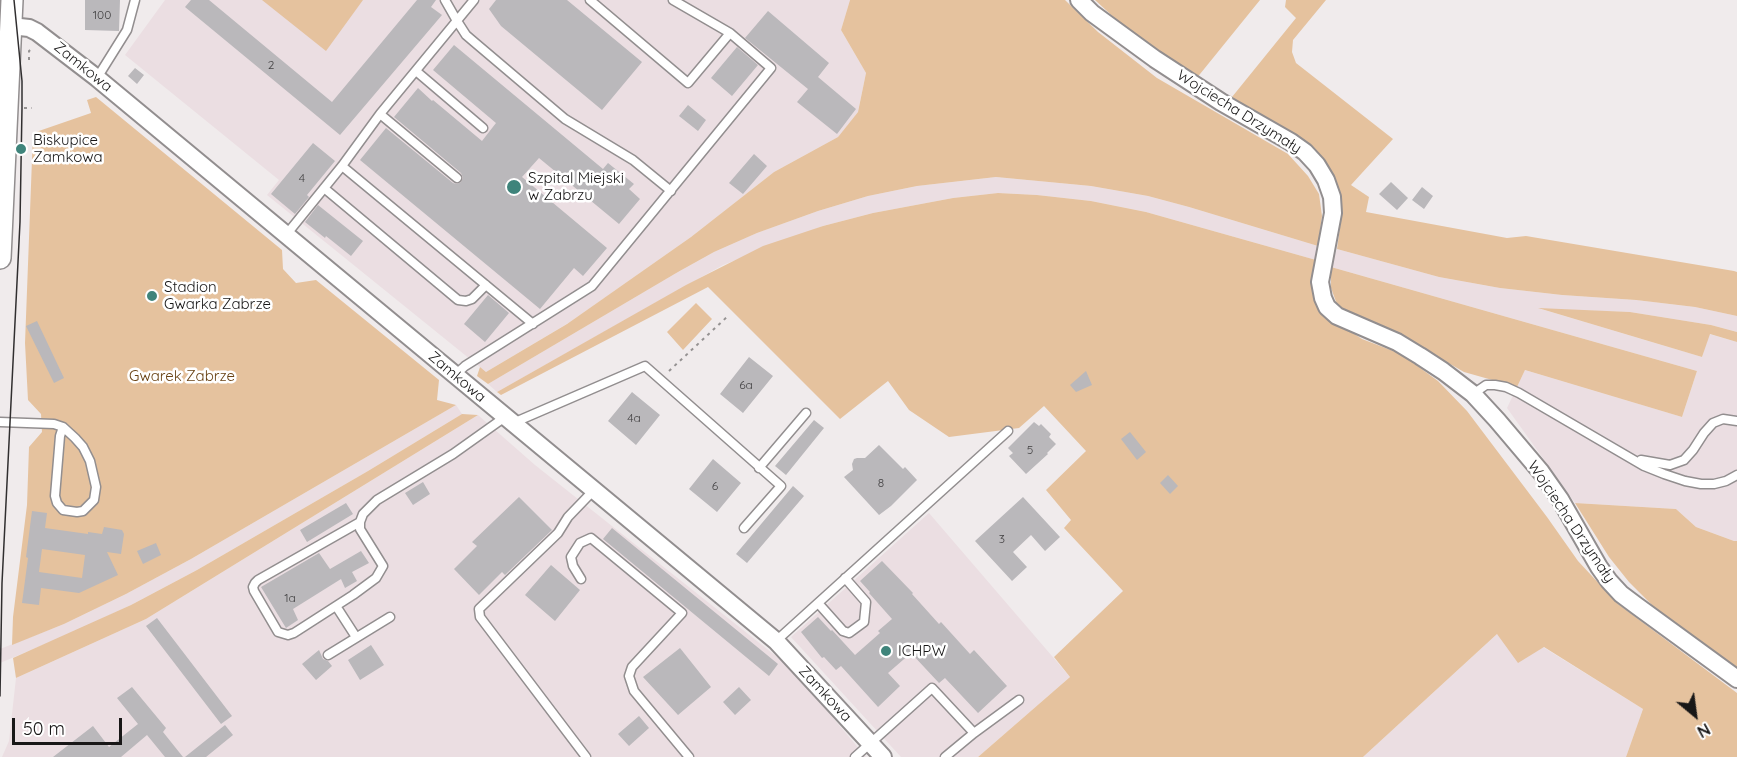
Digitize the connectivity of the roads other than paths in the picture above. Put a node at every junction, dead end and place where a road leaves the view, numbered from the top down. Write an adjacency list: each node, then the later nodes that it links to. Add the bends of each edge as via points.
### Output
1 (12, 0): 9 (street)
2 (135, 0): 12 (lane, via 127,30)
3 (445, 0): 8 (lane)
4 (474, 0): 8 (lane)
5 (590, 0): 10 (lane, via 688,83)
6 (673, 0): 10 (lane)
7 (1079, 0): 24 (street, Wojciecha Drzymały, via 1155,59 1305,152 1317,165 1332,197 1333,213 1320,282 1327,307 1337,316 1397,342)
8 (457, 21): 11 (lane); 18 (lane, via 466,35 566,119 633,160)
9 (11, 26): 12 (street, Zamkowa, via 37,32); 20 (street)
10 (730, 33): 18 (lane, via 771,68)
11 (416, 71): 13 (lane); 14 (lane)
12 (97, 78): 19 (street, Zamkowa)
13 (380, 114): 15 (lane); 16 (lane)
14 (483, 128)
15 (342, 166): 17 (lane); 21 (lane)
16 (457, 178)
17 (324, 188): 19 (lane); 21 (lane, via 458,300 472,299)
18 (672, 191): 22 (lane, via 592,286)
19 (286, 235): 23 (street, Zamkowa)
20 (0, 258)
21 (486, 285): 22 (lane)
22 (533, 324): 23 (lane)
23 (455, 375): 26 (street, Zamkowa)
24 (1473, 394): 31 (lane, via 1486,385 1506,387); 45 (street, Wojciecha Drzymały, via 1541,472 1615,588)
25 (806, 413): 32 (lane)
26 (509, 420): 32 (lane, via 645,366); 34 (street, Zamkowa); 35 (lane, via 377,500)
27 (1737, 421): 31 (lane, via 1723,419 1713,423 1684,459 1670,465)
28 (0, 422): 29 (lane)
29 (63, 427): 29 (lane, via 83,447 94,473 94,500 83,511 63,510 55,496)
30 (1008, 431): 37 (lane)
31 (1626, 456): 33 (lane, via 1664,474 1701,484 1726,481)
32 (759, 468): 36 (lane, via 781,486)
33 (1737, 475)
34 (594, 490): 43 (street, Zamkowa); 49 (lane, via 558,533 479,609 480,617)
35 (360, 522): 40 (lane, via 360,529 383,566 376,578); 40 (lane, via 258,580 253,587 282,634 294,633)
36 (744, 528)
37 (845, 578): 39 (lane); 39 (lane, via 866,602 864,622 849,633 843,631)
38 (581, 579): 50 (lane, via 571,557 580,543 591,538 682,614 632,667 629,676 634,691)
39 (818, 603): 43 (lane)
40 (336, 606): 42 (lane)
41 (390, 617): 42 (lane)
42 (356, 638): 44 (lane)
43 (776, 641): 48 (street, Zamkowa)
44 (328, 655)
45 (1737, 680)
46 (1019, 700): 47 (lane)
47 (974, 733): 48 (lane, via 932,688); 53 (lane)
48 (871, 743): 51 (lane); 52 (street, Zamkowa)
49 (586, 757)
50 (689, 757)
51 (855, 757)
52 (883, 757)
53 (945, 757)

